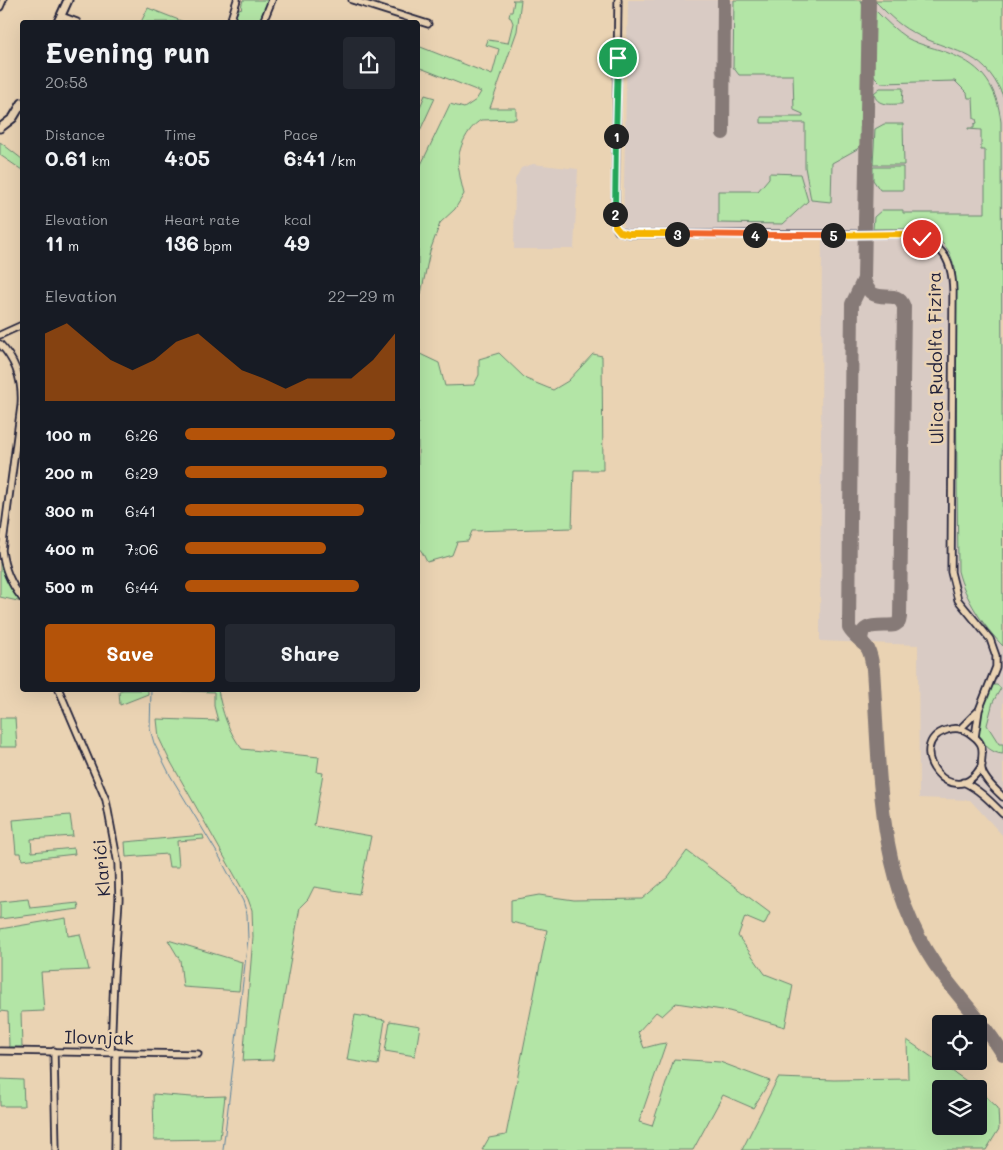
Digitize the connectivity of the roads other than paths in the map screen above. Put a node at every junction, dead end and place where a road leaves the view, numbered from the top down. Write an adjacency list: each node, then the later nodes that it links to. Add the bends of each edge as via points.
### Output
1 (3, 0): 7 (street)
2 (68, 0): 8 (street)
3 (237, 0): 9 (street)
4 (272, 0): 10 (street)
5 (352, 0): 11 (street)
6 (618, 0): 23 (street, Ulica Rudolfa Fizira, via 615,226 618,231 628,234 905,234 933,244 948,261 953,291 950,572 958,600 990,639 996,656 996,667)
7 (0, 7)
8 (59, 19)
9 (231, 20)
10 (264, 20)
11 (415, 20)
12 (420, 21): 13 (street)
13 (428, 24)
14 (20, 107): 15 (street, via 14,118)
15 (0, 128)
16 (20, 326): 17 (street)
17 (0, 335)
18 (0, 344): 19 (street, via 12,360)
19 (20, 382)
20 (20, 414): 21 (street, via 2,550 10,580)
21 (20, 595)
22 (60, 692): 32 (street, Klarići, via 106,800 118,864)
23 (979, 710): 24 (street, Ulica Rudolfa Fizira); 25 (street, Ulica Rudolfa Fizira)
24 (960, 729): 25 (street); 27 (street, Ulica Rudolfa Fizira, via 946,730 937,736 931,745 930,758 940,777 951,782)
25 (975, 737): 26 (street, Ulica Rudolfa Fizira, via 982,749)
26 (982, 765): 27 (street, via 973,777); 28 (street, Ulica Rudolfa Fizira, via 985,775)
27 (963, 782): 29 (street, Ulica Rudolfa Fizira)
28 (1003, 797)
29 (1003, 814)
30 (0, 1051): 31 (street, Ilovnjak)
31 (54, 1051): 32 (street, Ilovnjak); 34 (street)
32 (114, 1052): 33 (street, Ilovnjak); 35 (street, Klarići)
33 (198, 1054)
34 (56, 1150)
35 (115, 1150)

